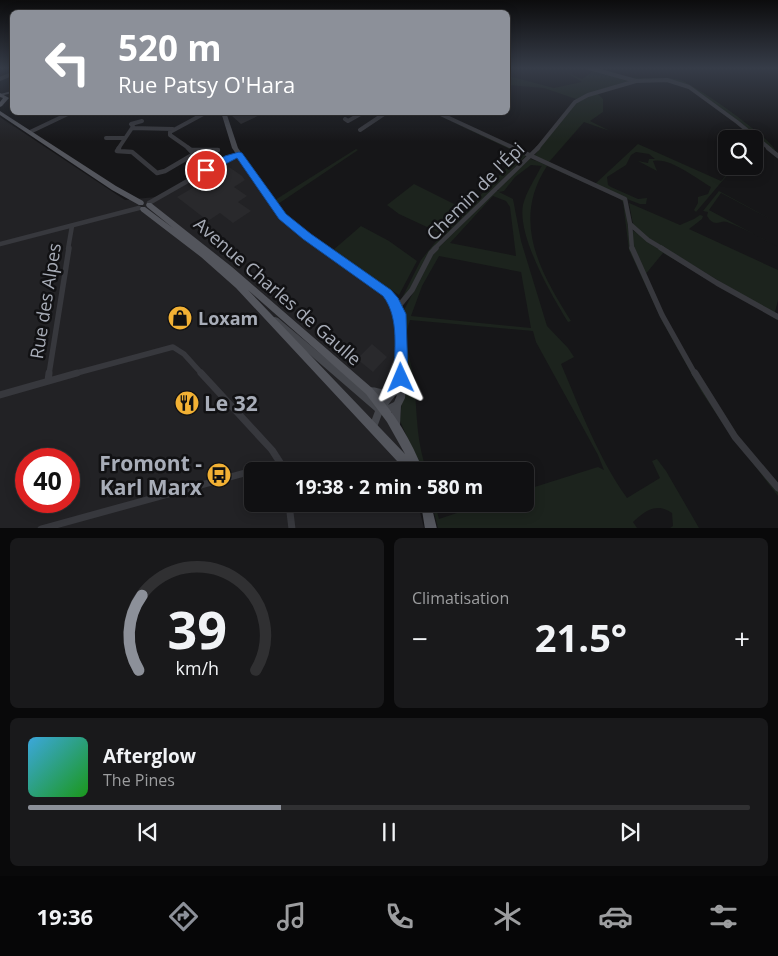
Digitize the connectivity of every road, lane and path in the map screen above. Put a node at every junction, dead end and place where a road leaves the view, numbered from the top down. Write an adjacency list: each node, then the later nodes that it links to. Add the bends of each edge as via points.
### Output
1 (599, 93): 23 (street, Chemin de l'Épi, via 579,99)
2 (697, 93): 24 (street)
3 (2, 96): 4 (main road)
4 (0, 105)
5 (0, 113): 17 (main road, Avenue Charles de Gaulle)
6 (66, 115): 17 (street)
7 (201, 115): 15 (street)
8 (224, 115): 22 (street, via 229,136)
9 (359, 115): 12 (street)
10 (382, 115): 16 (street)
11 (442, 115): 23 (street)
12 (345, 120)
13 (142, 121): 14 (street, via 132,124)
14 (134, 128): 15 (street); 19 (street)
15 (173, 129): 21 (street, via 170,135)
16 (360, 130)
17 (30, 132): 26 (main road, Avenue Charles de Gaulle)
18 (106, 138): 19 (street)
19 (125, 138): 21 (street, via 117,152 132,152 157,173)
20 (218, 150): 21 (street)
21 (192, 152): 25 (street)
22 (239, 155): 26 (street, via 228,158); 30 (street, via 283,216 387,293)
23 (530, 156): 27 (street, via 625,199); 30 (street, Chemin de l'Épi, via 431,254 412,290)
24 (778, 156)
25 (204, 165)
26 (144, 206): 28 (street); 31 (main road, Avenue Charles de Gaulle, via 204,255); 35 (main road, Avenue Charles de Gaulle, via 229,269)
27 (630, 224): 32 (street, via 660,248); 46 (street, via 632,250 662,315 731,430)
28 (72, 226): 29 (street); 34 (street, Rue des Alpes)
29 (0, 244)
30 (398, 307): 33 (street)
31 (265, 312): 39 (street, Avenue Charles de Gaulle); 41 (main road, Avenue Charles de Gaulle)
32 (778, 317)
33 (401, 378): 36 (street); 38 (street, via 401,398)
34 (48, 381): 37 (street); 42 (street, via 173,347 184,354 272,450)
35 (369, 391): 36 (street); 39 (main road, Avenue Charles de Gaulle)
36 (394, 392): 39 (street)
37 (0, 394)
38 (397, 405): 39 (street); 40 (street)
39 (382, 408): 40 (main road); 41 (street)
40 (396, 425): 44 (main road)
41 (373, 427): 43 (main road)
42 (278, 462)
43 (404, 462)
44 (414, 462)
45 (244, 473): 49 (street)
46 (778, 488)
47 (290, 512): 50 (street)
48 (428, 512): 51 (main road)
49 (41, 528)
50 (292, 528)
51 (431, 528)

